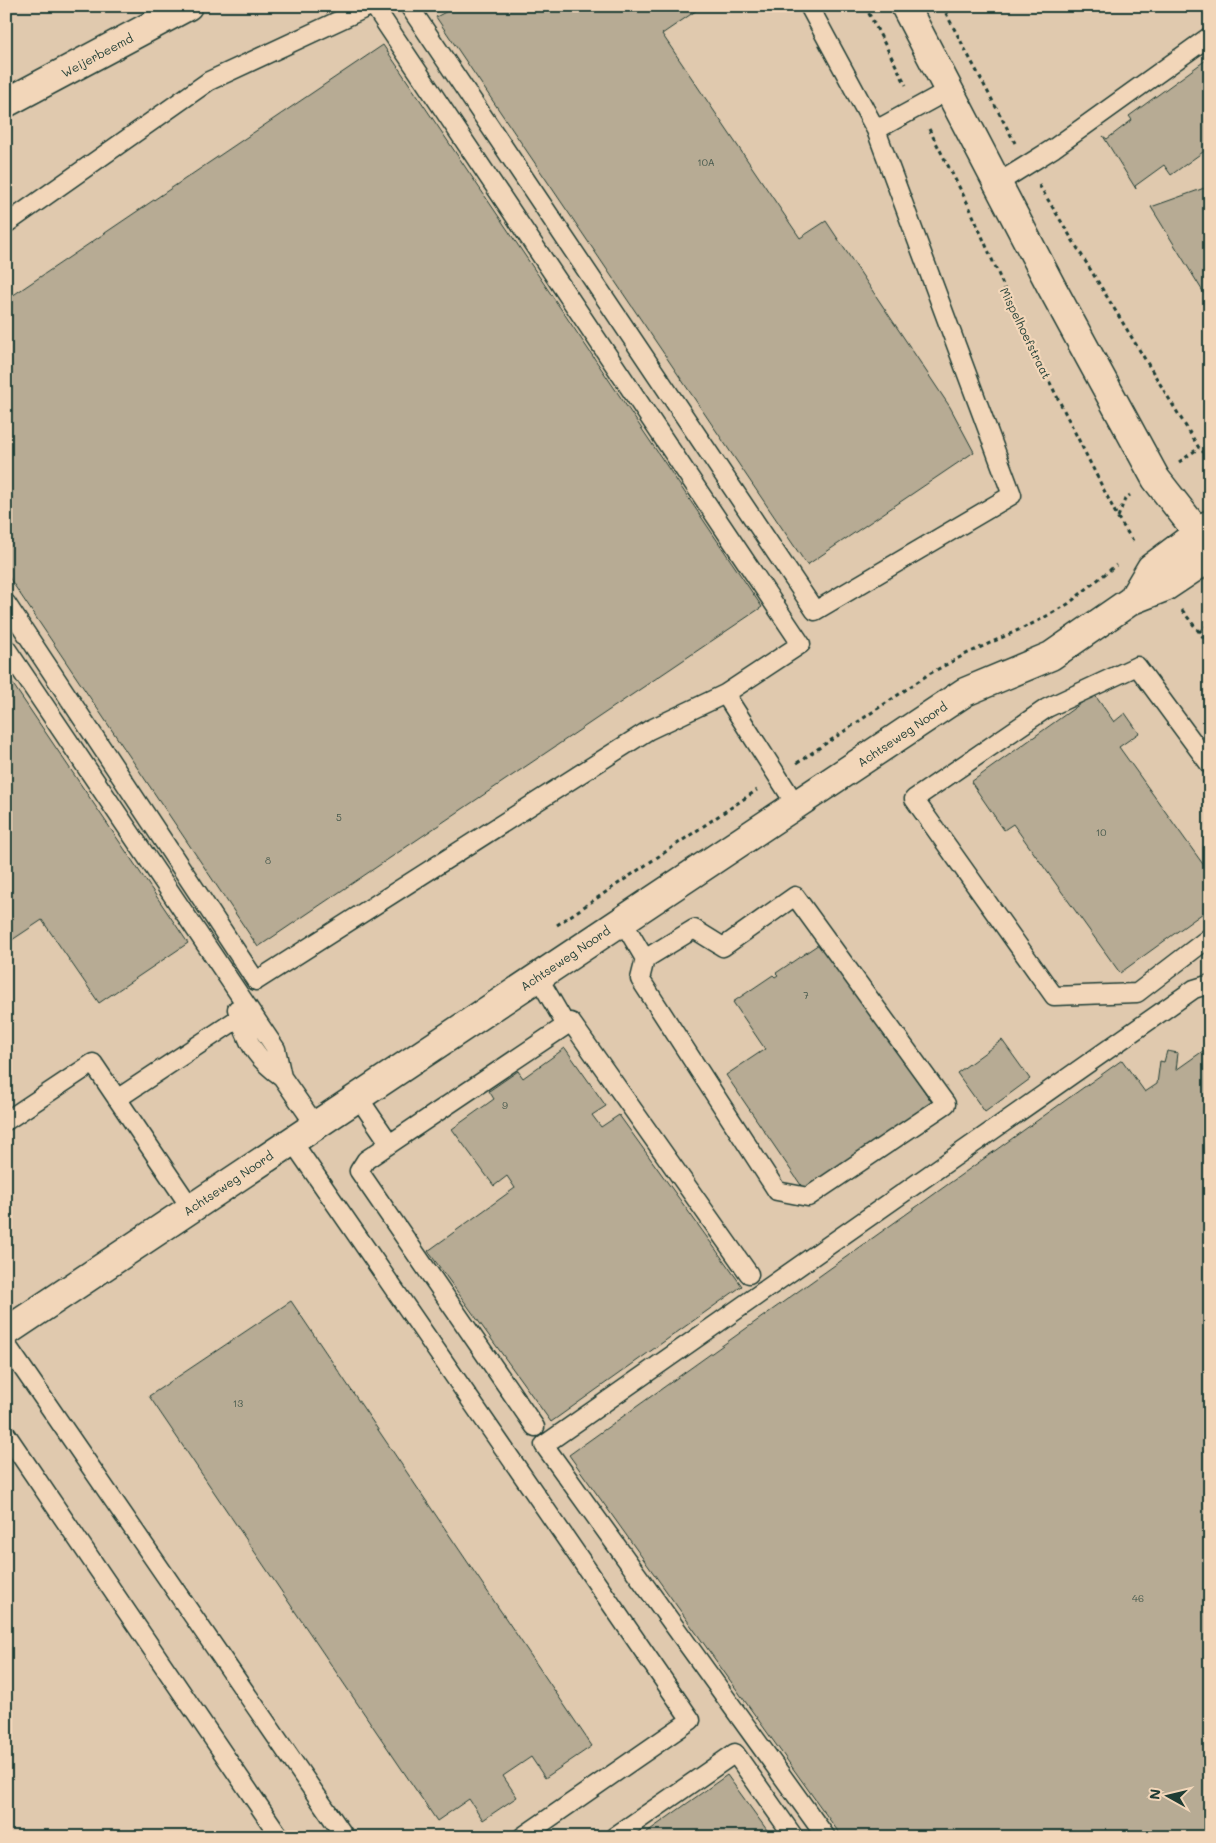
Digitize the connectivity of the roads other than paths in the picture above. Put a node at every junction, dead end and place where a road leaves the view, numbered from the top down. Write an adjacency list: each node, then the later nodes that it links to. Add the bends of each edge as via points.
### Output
1 (370, 6): 12 (lane, via 209,80)
2 (374, 6): 16 (lane, via 801,644)
3 (410, 6): 10 (lane, via 815,612 1012,496)
4 (809, 6): 10 (lane)
5 (905, 6): 8 (street)
6 (186, 7): 9 (street, Weijerbeemd)
7 (1210, 36): 11 (lane, via 1028,166)
8 (949, 90): 10 (lane); 11 (street)
9 (6, 103)
10 (876, 130)
11 (998, 183): 13 (street, via 1156,479)
12 (6, 224)
13 (1207, 541): 18 (street, Achtseweg Noord, via 1132,600 1051,656 965,692)
14 (6, 603): 16 (lane, via 256,980 649,730)
15 (6, 648): 22 (lane)
16 (725, 694): 18 (lane)
17 (1210, 764): 20 (lane, via 1137,666 1047,708 914,799 1054,996 1137,993)
18 (796, 804): 19 (street, Achtseweg Noord)
19 (622, 920): 21 (lane); 23 (street, Achtseweg Noord)
20 (1210, 937)
21 (645, 960): 21 (lane, via 640,980 776,1192 808,1197 946,1104 795,896 723,946 694,929)
22 (225, 973): 25 (lane); 27 (lane, via 276,1049)
23 (538, 976): 26 (lane); 28 (street, Achtseweg Noord)
24 (1210, 984): 45 (lane, via 1194,989 544,1445)
25 (240, 1018): 27 (lane, via 244,1034 262,1062); 29 (lane)
26 (566, 1025): 33 (lane); 35 (lane, via 571,1022)
27 (282, 1077): 31 (lane)
28 (358, 1097): 31 (street, Achtseweg Noord); 33 (lane)
29 (117, 1099): 30 (lane, via 93,1063); 34 (lane)
30 (6, 1121)
31 (316, 1126): 32 (street, Achtseweg Noord)
32 (292, 1141): 34 (street, Achtseweg Noord); 42 (lane, via 691,1720)
33 (390, 1144): 38 (lane, via 366,1160 359,1171)
34 (191, 1208): 36 (street, Achtseweg Noord)
35 (749, 1274)
36 (6, 1332)
37 (6, 1344): 41 (lane)
38 (535, 1427)
39 (6, 1434): 40 (lane)
40 (280, 1837)
41 (345, 1837)
42 (522, 1837)
43 (614, 1837): 44 (lane, via 735,1753)
44 (794, 1837)
45 (826, 1837)

